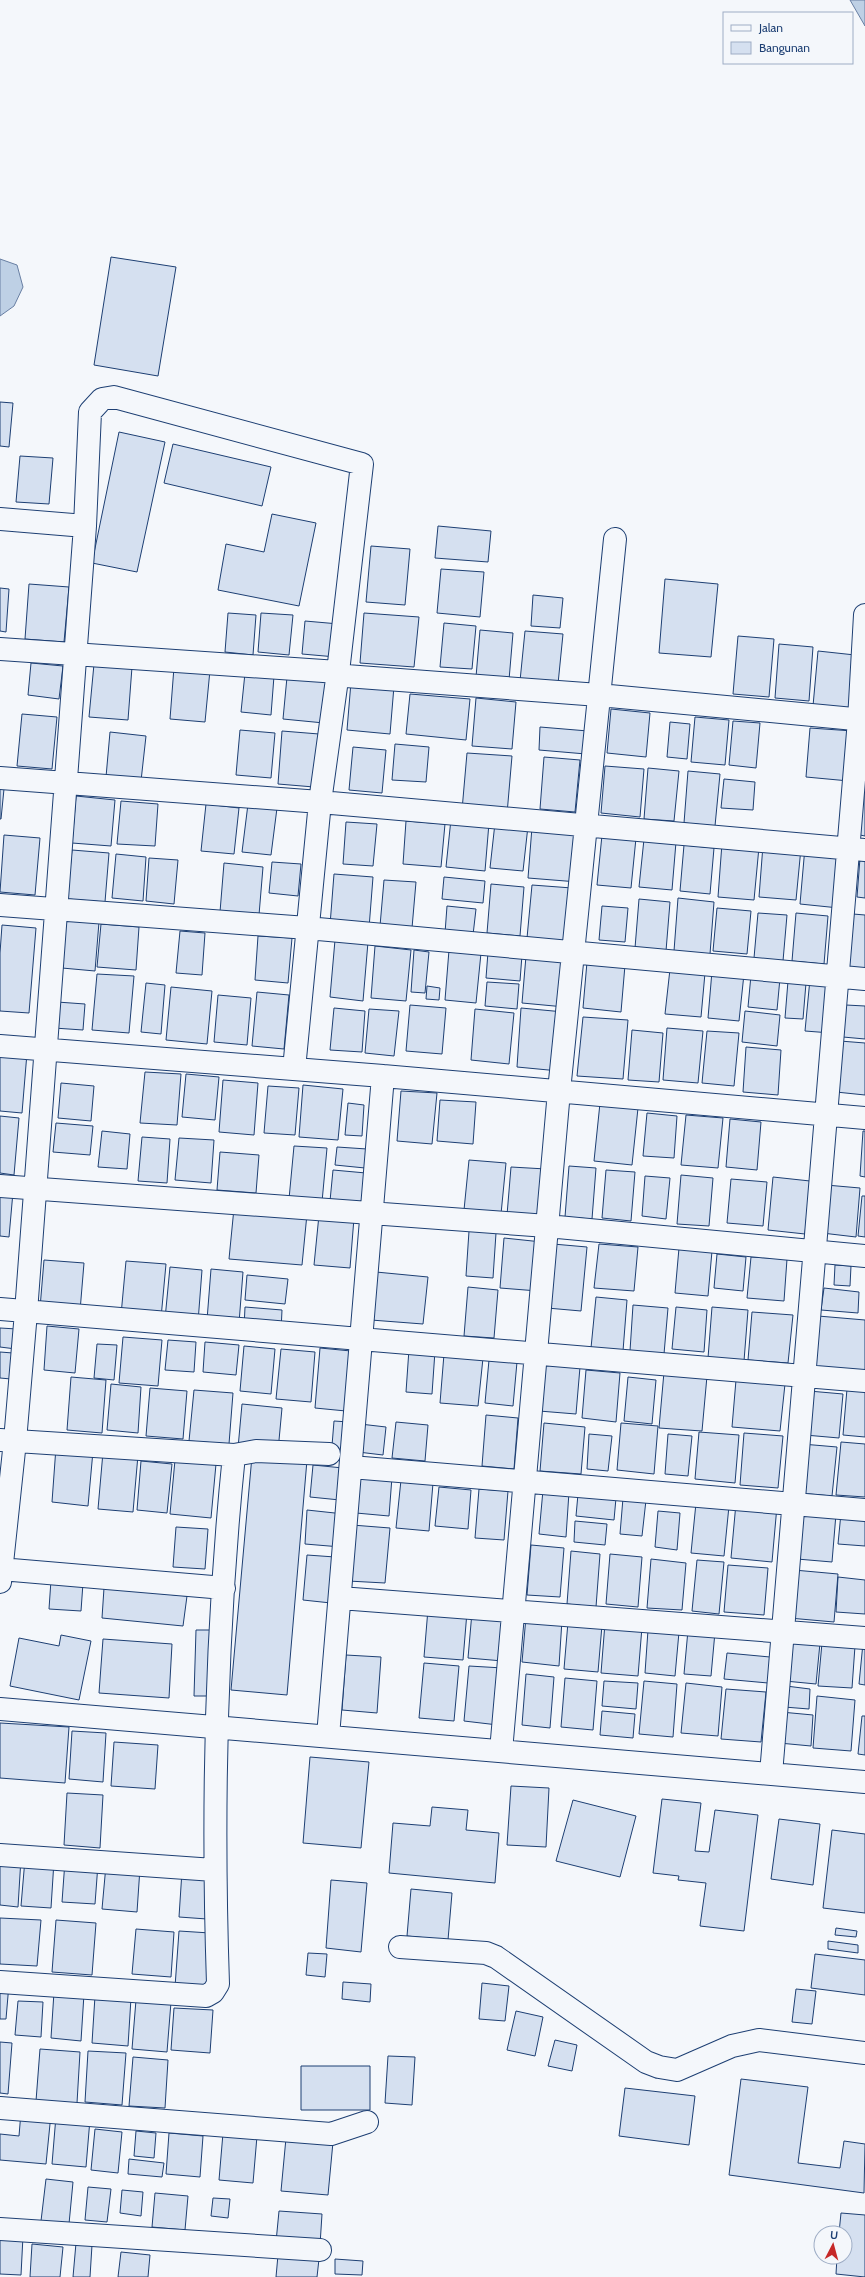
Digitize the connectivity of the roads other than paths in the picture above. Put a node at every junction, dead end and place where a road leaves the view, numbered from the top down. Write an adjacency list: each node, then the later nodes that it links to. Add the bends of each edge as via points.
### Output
1 (0, 518): 2 (street)
2 (85, 526): 6 (street); 7 (street, via 90,412 102,399 114,397 362,464)
3 (615, 540): 8 (street)
4 (865, 615): 9 (street)
5 (0, 649): 6 (street)
6 (76, 655): 7 (street); 11 (street)
7 (338, 672): 8 (street, via 354,676); 12 (street)
8 (599, 695): 9 (street); 13 (street)
9 (862, 720): 14 (street)
10 (0, 778): 11 (street)
11 (66, 784): 12 (street); 16 (street)
12 (320, 802): 13 (street); 17 (street)
13 (586, 825): 14 (street); 18 (street)
14 (857, 849): 19 (street)
15 (0, 905): 16 (street)
16 (56, 910): 17 (street); 22 (street)
17 (307, 928): 18 (street); 23 (street)
18 (573, 952): 19 (street); 25 (street)
19 (838, 977): 20 (street); 26 (street)
20 (865, 979)
21 (0, 1046): 22 (street)
22 (46, 1050): 23 (street); 29 (street)
23 (294, 1069): 24 (street)
24 (383, 1076): 25 (street); 30 (street)
25 (559, 1091): 26 (street); 31 (street)
26 (827, 1114): 27 (street); 32 (street)
27 (865, 1118)
28 (0, 1186): 29 (street)
29 (35, 1190): 30 (street); 35 (street)
30 (372, 1212): 31 (street); 36 (street)
31 (547, 1226): 32 (street); 37 (street)
32 (816, 1250): 33 (street); 38 (street)
33 (865, 1256)
34 (0, 1309): 35 (street)
35 (26, 1312): 36 (street); 40 (street)
36 (361, 1339): 37 (street); 43 (street)
37 (536, 1354): 38 (street); 44 (street)
38 (805, 1376): 39 (street); 45 (street)
39 (865, 1381)
40 (8, 1440): 42 (street); 47 (street)
41 (329, 1454): 42 (street, via 256,1451)
42 (234, 1455): 48 (street)
43 (351, 1467): 44 (street); 49 (street)
44 (525, 1481): 45 (street); 50 (street)
45 (795, 1503): 46 (street); 51 (street)
46 (865, 1510)
47 (0, 1574): 48 (street)
48 (224, 1588): 54 (street)
49 (340, 1598): 50 (street); 55 (street)
50 (514, 1610): 51 (street); 56 (street)
51 (784, 1631): 52 (street); 57 (street)
52 (865, 1638)
53 (0, 1709): 54 (street)
54 (216, 1727): 55 (street); 60 (street)
55 (328, 1736): 56 (street)
56 (501, 1751): 57 (street)
57 (771, 1774): 58 (street)
58 (865, 1782)
59 (0, 1855): 60 (street)
60 (214, 1870): 62 (street, via 218,1984 206,1996)
61 (400, 1947): 63 (street, via 486,1953 496,1957 640,2057 659,2067 677,2070 732,2046 759,2040)
62 (0, 1982)
63 (865, 2053)
64 (0, 2108): 65 (street, via 331,2134)
65 (367, 2122)
66 (0, 2229): 67 (street)
67 (320, 2250)

